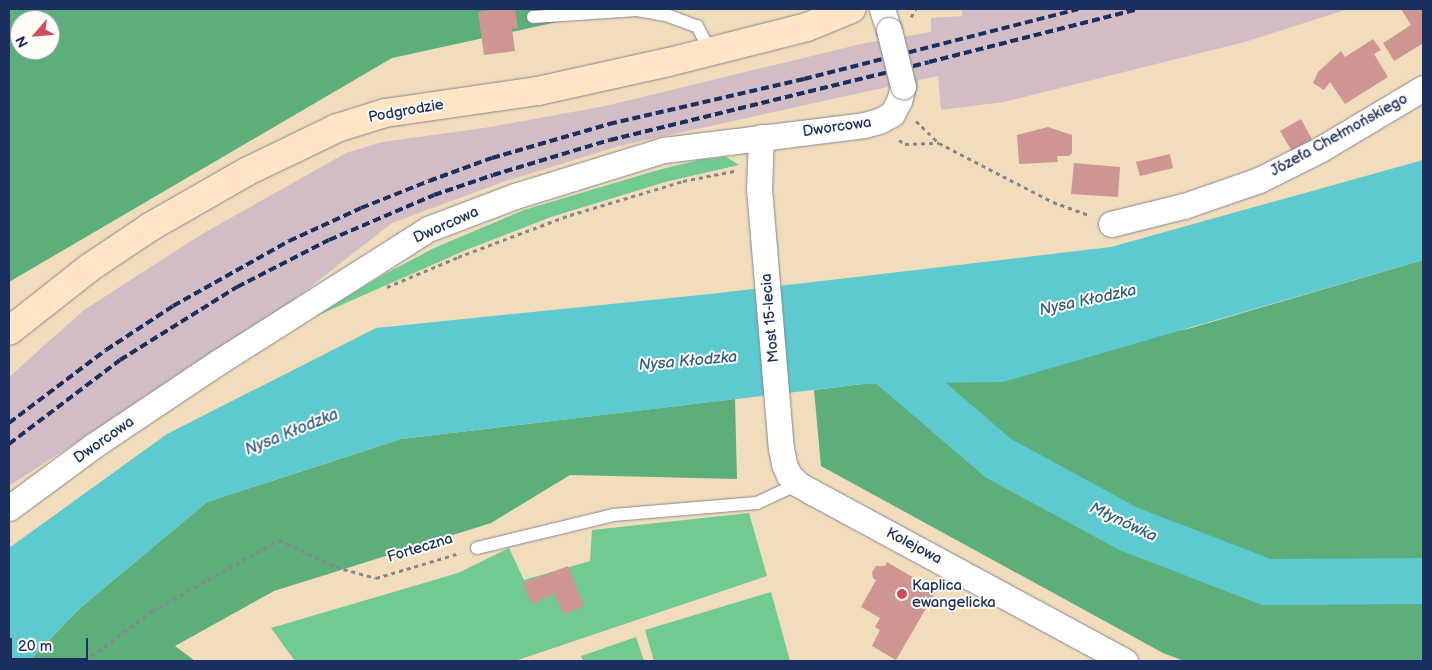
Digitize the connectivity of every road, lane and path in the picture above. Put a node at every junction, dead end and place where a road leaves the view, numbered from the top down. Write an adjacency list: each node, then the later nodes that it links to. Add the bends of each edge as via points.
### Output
1 (851, 9): 4 (main road, Podgrodzie, via 807,27)
2 (533, 17): 4 (lane, via 637,10 666,15 697,26)
3 (886, 20): 7 (street, Dworcowa, bridge, via 903,86 892,114 864,125)
4 (711, 52): 13 (main road, Podgrodzie, via 538,91 385,113 337,128 246,172 150,227 89,268)
5 (1423, 88): 11 (street, Józefa Chełmońskiego, via 1320,150 1259,180 1184,206)
6 (915, 120): 9 (path)
7 (761, 137): 10 (street); 16 (street, Dworcowa, via 664,150 514,196 428,230 220,361 93,446)
8 (897, 139): 9 (path, via 905,144)
9 (939, 143): 11 (path, via 1053,202)
10 (760, 177): 12 (path, via 683,181 570,215); 14 (street, Most 15-lecia)
11 (1111, 224)
12 (385, 288)
13 (9, 331)
14 (781, 448): 15 (street, Kolejowa, via 784,464)
15 (798, 484): 17 (lane, Forteczna, via 757,504 613,514); 18 (street, Kolejowa)
16 (9, 508)
17 (477, 548): 19 (path, Forteczna, via 376,578 336,567 279,540 152,612)
18 (1088, 652): 20 (street, Kolejowa)
19 (85, 661)
20 (1125, 661)

